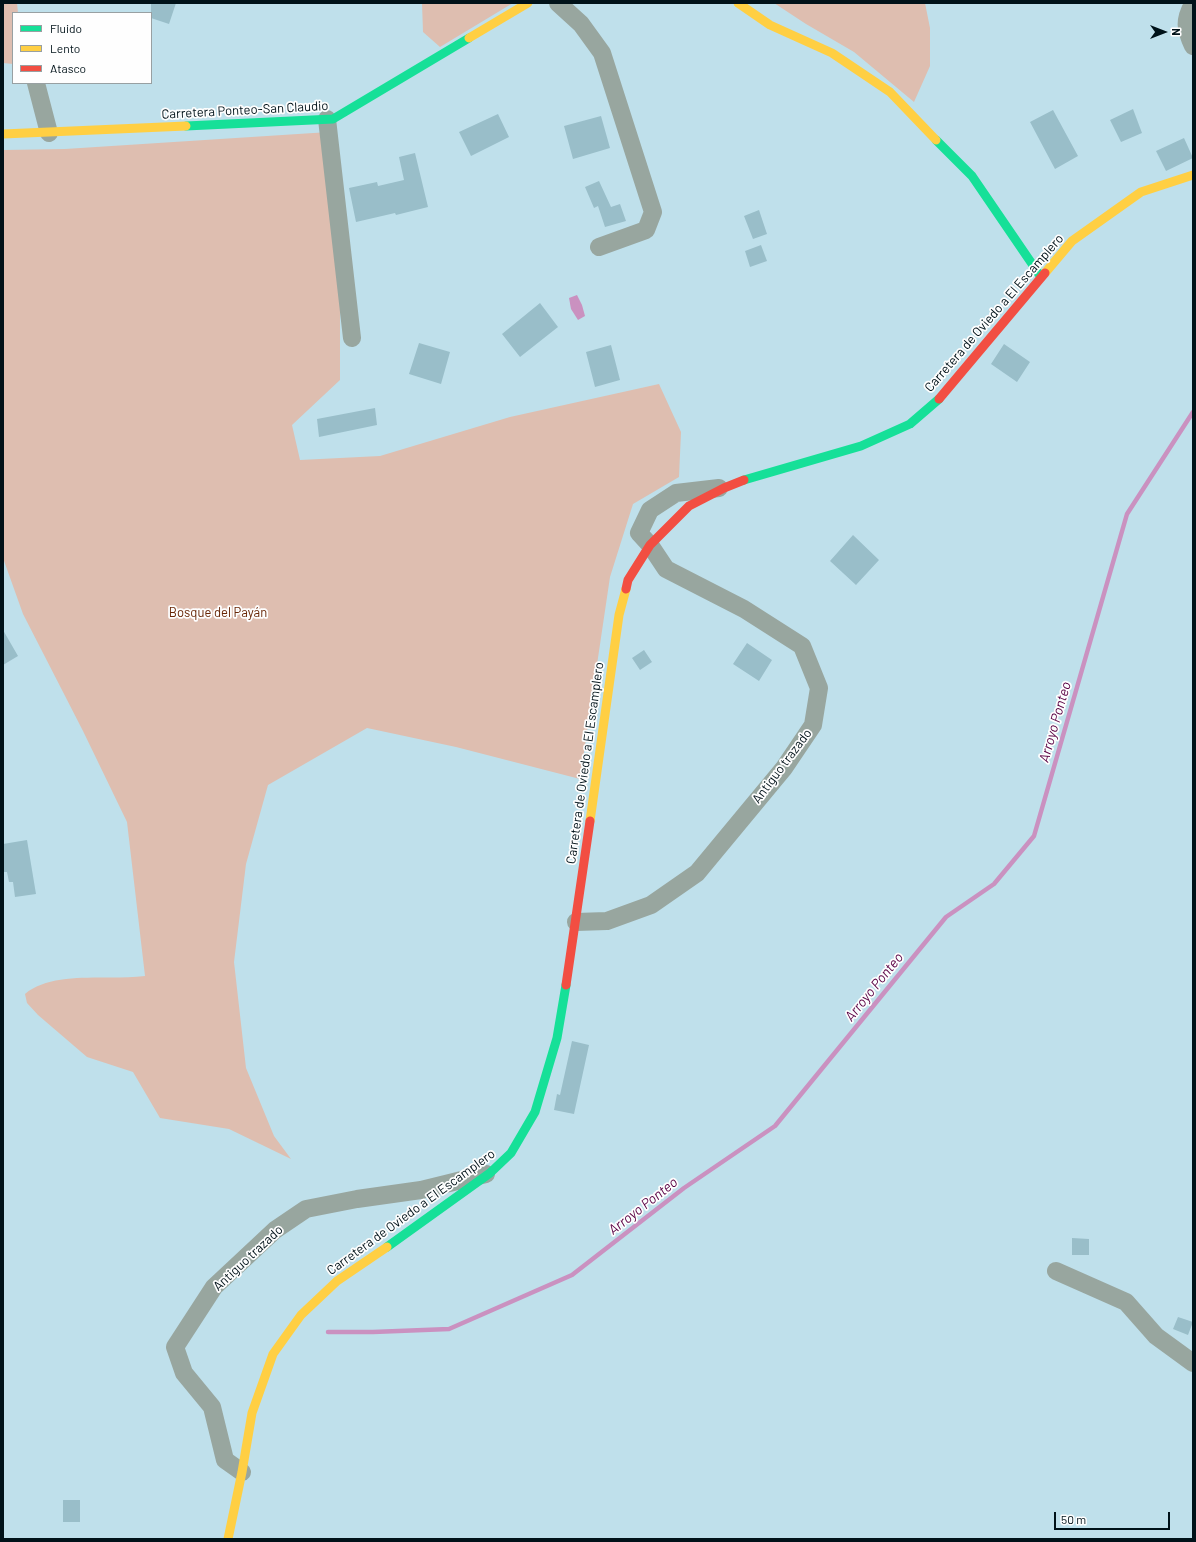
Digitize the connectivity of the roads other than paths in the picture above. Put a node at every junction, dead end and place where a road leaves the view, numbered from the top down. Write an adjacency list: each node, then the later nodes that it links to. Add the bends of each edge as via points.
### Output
1 (528, 3): 7 (street, Carretera Ponteo-San Claudio, via 333,119)
2 (558, 3): 11 (street, via 581,24 602,53 653,212 646,230)
3 (738, 3): 12 (street, via 770,25 832,53 890,92 972,176)
4 (1193, 4): 5 (street, via 1187,15 1187,32)
5 (1193, 46)
6 (36, 84): 8 (street)
7 (327, 119): 8 (street, Carretera Ponteo-San Claudio); 13 (street)
8 (49, 133): 9 (street, Carretera Ponteo-San Claudio)
9 (3, 134)
10 (1193, 175): 12 (street, Carretera de Oviedo a El Escamplero, via 1141,192 1072,241)
11 (599, 247)
12 (1041, 277): 14 (street, Carretera de Oviedo a El Escamplero, via 944,394 910,424 861,446 753,477)
13 (352, 338)
14 (724, 488): 15 (street, Carretera de Oviedo a El Escamplero, via 689,506); 15 (street, Antiguo trazado, via 676,493 650,510 639,533)
15 (650, 545): 16 (street, Carretera de Oviedo a El Escamplero, via 628,580 619,615); 16 (street, Antiguo trazado, via 666,569 744,609 802,646 818,688 813,724 784,768 697,873 651,905 607,921)
16 (576, 922): 17 (street, Carretera de Oviedo a El Escamplero, via 557,1038 535,1112 511,1153)
17 (490, 1173): 20 (street, Carretera de Oviedo a El Escamplero, via 337,1282 300,1315 273,1354 252,1413); 20 (street, Antiguo trazado, via 421,1190 306,1209 275,1230 214,1287 175,1347 184,1373 212,1407 225,1460)
18 (1056, 1271): 19 (street, via 1126,1302 1156,1336)
19 (1193, 1363)
20 (242, 1472): 21 (street, Carretera de Oviedo a El Escamplero)
21 (228, 1539)

